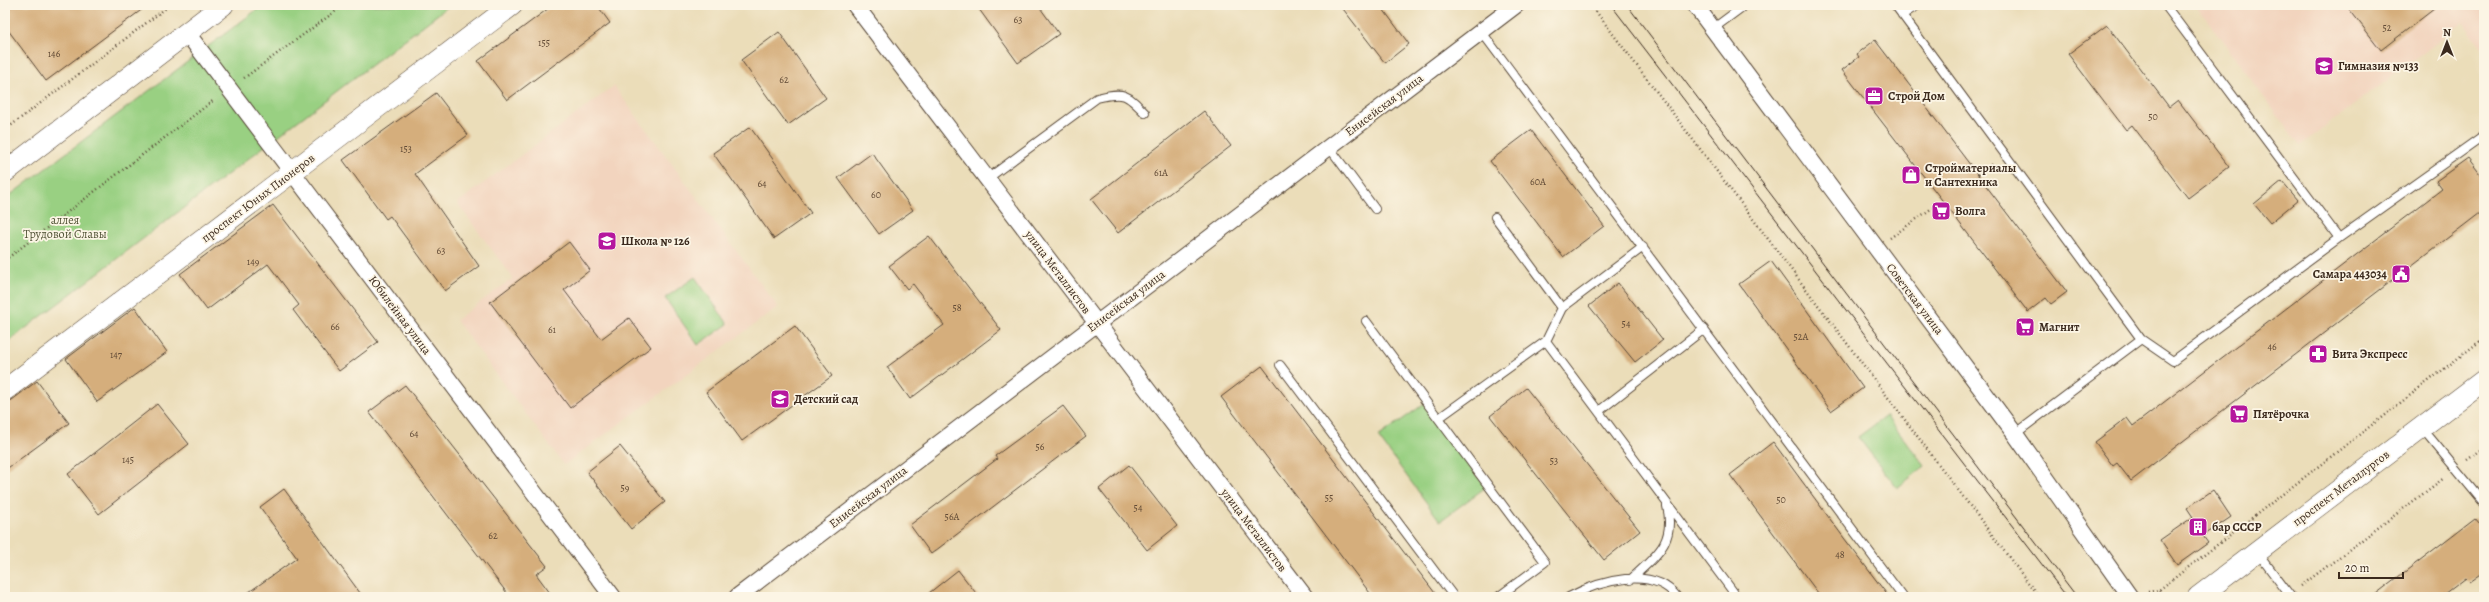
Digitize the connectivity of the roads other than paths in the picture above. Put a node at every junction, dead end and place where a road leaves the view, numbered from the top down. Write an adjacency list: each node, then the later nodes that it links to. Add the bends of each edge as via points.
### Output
1 (223, 5): 13 (street)
2 (512, 5): 18 (street, проспект Юных Пионеров)
3 (854, 5): 19 (street, улица Металлистов)
4 (1516, 5): 12 (street, Енисейская улица)
5 (1695, 5): 11 (street, Советская улица)
6 (1745, 5): 11 (lane)
7 (1896, 5): 10 (lane)
8 (1918, 5): 10 (lane)
9 (2165, 5): 22 (lane)
10 (1902, 15): 28 (lane)
11 (1714, 28): 36 (street, Советская улица)
12 (1481, 31): 16 (street, Енисейская улица); 23 (lane)
13 (187, 32): 17 (street); 18 (street, Юбилейная улица)
14 (1145, 113): 19 (lane, via 1130,96 1113,94 1097,98)
15 (2484, 135): 22 (lane)
16 (1329, 147): 20 (lane); 26 (street, Енисейская улица)
17 (5, 172)
18 (292, 172): 32 (street, проспект Юных Пионеров); 42 (street, Юбилейная улица)
19 (987, 179): 26 (street, улица Металлистов)
20 (1374, 209)
21 (1495, 217): 24 (lane)
22 (2339, 238): 28 (lane, via 2173,361)
23 (1643, 247): 24 (lane); 27 (lane)
24 (1562, 308): 29 (lane)
25 (1366, 321): 34 (lane)
26 (1097, 323): 43 (street, Енисейская улица); 44 (street, улица Металлистов)
27 (1704, 329): 33 (lane); 50 (lane)
28 (2141, 339): 36 (lane)
29 (1546, 341): 33 (lane); 34 (lane)
30 (1280, 365): 45 (lane)
31 (2484, 380): 35 (street, проспект Металлургов)
32 (5, 390)
33 (1599, 411): 37 (lane)
34 (1439, 418): 46 (lane, via 1545,562)
35 (2421, 428): 38 (lane); 39 (street, проспект Металлургов)
36 (2015, 434): 51 (street, Советская улица)
37 (1666, 502): 40 (lane, via 1670,534 1658,553); 49 (lane)
38 (2484, 503)
39 (2257, 552): 41 (lane); 52 (street, проспект Металлургов)
40 (1630, 580): 47 (lane, via 1593,587); 48 (lane, via 1655,581 1668,587)
41 (2290, 596)
42 (613, 597)
43 (737, 597)
44 (1305, 597)
45 (1454, 597)
46 (1498, 597)
47 (1569, 597)
48 (1677, 597)
49 (1737, 597)
50 (1903, 597)
51 (2130, 597)
52 (2198, 597)

